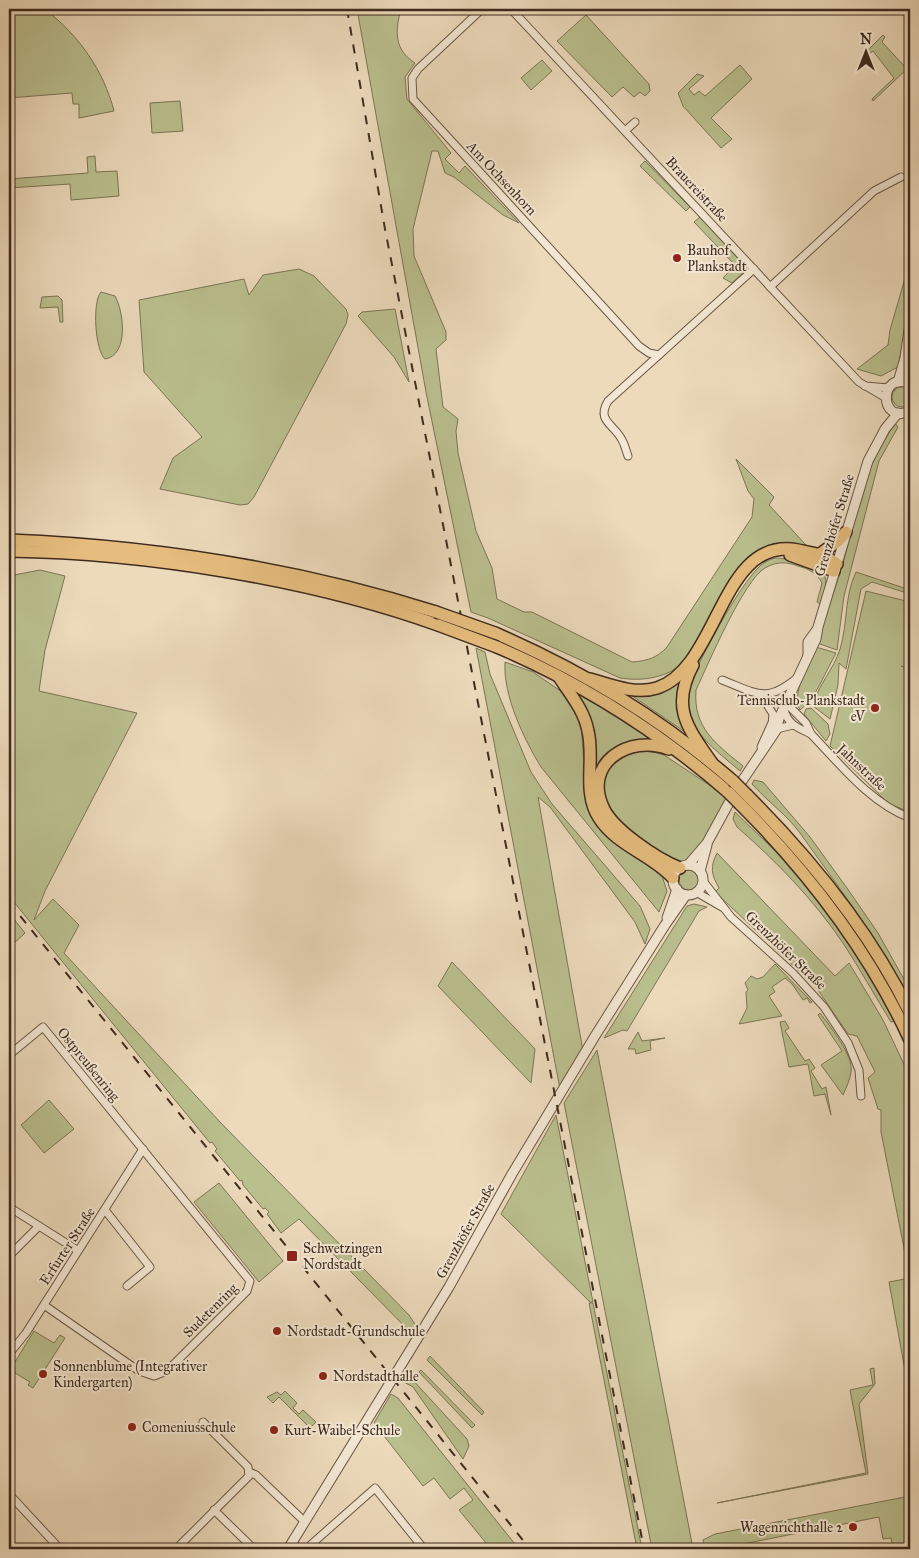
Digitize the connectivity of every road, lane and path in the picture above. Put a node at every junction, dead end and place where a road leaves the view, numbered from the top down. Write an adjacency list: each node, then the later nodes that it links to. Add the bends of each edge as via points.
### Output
1 (482, 9): 9 (street, Am Ochsenhorn, via 418,69 412,78 412,99 639,346 648,354)
2 (511, 9): 4 (street, Brauereistraße)
3 (635, 122): 4 (street)
4 (625, 131): 6 (street, Brauereistraße)
5 (901, 177): 7 (street, via 874,191)
6 (754, 269): 7 (street, Brauereistraße); 9 (street)
7 (770, 287): 13 (street, Brauereistraße)
8 (910, 323): 10 (street)
9 (658, 355): 20 (street, via 603,409 604,417 622,439)
10 (905, 358): 11 (street); 12 (street)
11 (898, 382): 12 (street); 14 (street)
12 (909, 383)
13 (865, 386): 14 (street); 15 (street, Brauereistraße)
14 (888, 388): 15 (street)
15 (886, 398): 16 (street)
16 (889, 408): 18 (street); 19 (street, Grenzhöfer Straße)
17 (910, 411): 18 (street)
18 (898, 414): 19 (street, Grenzhöfer Straße)
19 (885, 430): 21 (street, Grenzhöfer Straße, via 868,461)
20 (628, 456)
21 (846, 532): 24 (highway); 25 (street, Grenzhöfer Straße)
22 (9, 540): 28 (highway, bridge, via 124,546 215,559 325,581 436,612 495,633)
23 (9, 551): 26 (highway, bridge, via 124,558 324,592 408,614 497,647)
24 (820, 554): 25 (highway); 28 (highway, via 778,549 754,559 693,656 670,682 641,690)
25 (835, 568): 27 (street, Grenzhöfer Straße, via 812,651); 36 (highway, via 783,554 759,561 744,576 689,672 682,695 686,724)
26 (558, 676): 35 (highway, via 618,710); 40 (highway, via 578,704 588,730 594,809 613,834)
27 (799, 676): 30 (street, via 776,693); 31 (street, Grenzhöfer Straße)
28 (590, 679): 36 (highway, via 649,716)
29 (722, 680): 30 (street)
30 (761, 695): 33 (street, via 773,714)
31 (785, 706): 32 (street, via 788,720); 33 (street, Grenzhöfer Straße); 34 (street, via 806,723)
32 (793, 725): 33 (street); 34 (street)
33 (774, 727): 39 (street, Grenzhöfer Straße, via 763,741 762,750)
34 (811, 734): 38 (street, Jahnstraße, via 876,798)
35 (682, 755): 37 (highway, bridge, via 728,792); 40 (highway, via 647,744 626,747 607,763 599,784 607,816 656,855)
36 (712, 763): 37 (highway, bridge, via 733,781)
37 (744, 800): 48 (highway, via 778,826 831,888 885,967); 49 (highway, via 835,913 871,966)
38 (910, 818)
39 (707, 843): 40 (street, Grenzhöfer Straße); 41 (street, Grenzhöfer Straße)
40 (681, 870): 41 (street); 43 (street)
41 (700, 871): 42 (street)
42 (703, 881): 44 (street); 46 (street)
43 (677, 889): 45 (street); 47 (street, Grenzhöfer Straße)
44 (696, 892): 45 (street); 46 (street, Grenzhöfer Straße)
45 (686, 895): 47 (street, Grenzhöfer Straße)
46 (725, 908): 51 (street, Grenzhöfer Straße, via 824,1007 848,1043 859,1070)
47 (664, 925): 65 (street, Grenzhöfer Straße, via 512,1174 449,1287)
48 (910, 1013)
49 (910, 1040)
50 (9, 1054): 52 (street, Ostpreußenring, via 43,1027)
51 (860, 1096)
52 (143, 1149): 54 (street, Erfurter Straße); 59 (street, Sudetenring, via 249,1278 249,1288 167,1371 154,1376 139,1371)
53 (9, 1206): 55 (street)
54 (105, 1210): 56 (street, Erfurter Straße); 58 (street, via 150,1267)
55 (39, 1226): 56 (street); 57 (street)
56 (77, 1250): 59 (street, Erfurter Straße)
57 (9, 1256)
58 (126, 1286)
59 (44, 1305): 60 (street, Erfurter Straße)
60 (9, 1354)
61 (203, 1422): 62 (street)
62 (248, 1470): 64 (street, via 249,1476); 65 (street)
63 (9, 1494): 66 (street)
64 (214, 1510): 67 (street); 68 (street)
65 (304, 1521): 69 (street, Grenzhöfer Straße)
66 (60, 1549)
67 (176, 1549)
68 (254, 1549)
69 (288, 1549)
70 (306, 1549): 71 (street, via 375,1488)
71 (424, 1549)

